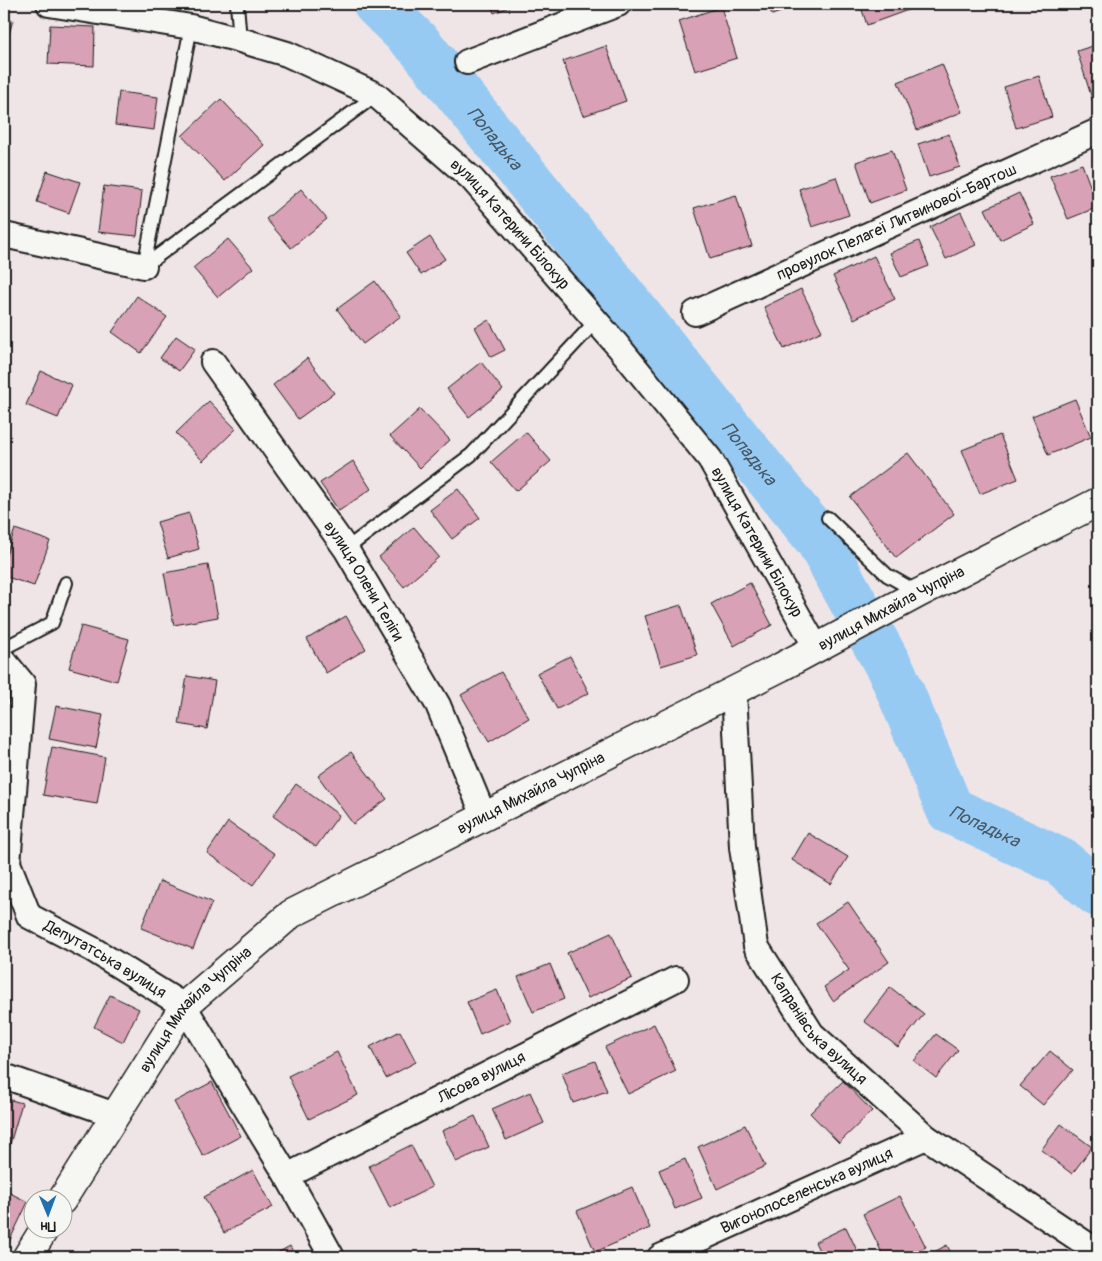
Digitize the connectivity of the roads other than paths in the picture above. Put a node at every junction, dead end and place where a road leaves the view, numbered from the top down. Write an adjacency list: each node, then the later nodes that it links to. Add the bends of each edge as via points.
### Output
1 (49, 4): 4 (street, вулиця Катерини Білокур)
2 (237, 4): 5 (lane)
3 (618, 4): 6 (street)
4 (191, 27): 5 (street, вулиця Катерини Білокур); 10 (lane)
5 (240, 40): 7 (street, вулиця Катерини Білокур, via 287,54)
6 (467, 62)
7 (376, 95): 10 (lane); 12 (street, вулиця Катерини Білокур, via 472,179)
8 (1098, 132): 11 (street, провулок Пелагеї Литвинової-Бартош)
9 (4, 236): 10 (street)
10 (144, 266)
11 (695, 313)
12 (596, 320): 16 (lane, via 471,455); 19 (street, вулиця Катерини Білокур, via 710,459)
13 (213, 362): 16 (street, вулиця Олени Теліги)
14 (1098, 502): 18 (main road, вулиця Михайла Чупріна)
15 (828, 518): 18 (lane)
16 (346, 549): 23 (street, вулиця Олени Теліги, via 438,705)
17 (66, 583): 20 (lane, via 52,623)
18 (909, 598): 19 (main road, вулиця Михайла Чупріна)
19 (824, 645): 22 (main road, вулиця Михайла Чупріна)
20 (4, 648)
21 (4, 661): 25 (street, Депутатська вулиця, via 22,684 8,863 29,916 92,949)
22 (734, 691): 23 (main road, вулиця Михайла Чупріна); 28 (street, Капранівська вулиця, via 742,847 756,946 812,1034)
23 (484, 816): 25 (main road, вулиця Михайла Чупріна, via 291,914)
24 (676, 979): 29 (street, Лісова вулиця)
25 (184, 1006): 27 (main road, вулиця Михайла Чупріна); 29 (street, Депутатська вулиця)
26 (4, 1076): 27 (street)
27 (115, 1114): 30 (main road, вулиця Михайла Чупріна)
28 (926, 1137): 32 (street, Капранівська вулиця); 35 (street, Вигонопоселенська вулиця)
29 (287, 1176): 34 (street, Депутатська вулиця)
30 (69, 1188)
31 (39, 1238): 33 (main road)
32 (1098, 1252)
33 (27, 1257)
34 (332, 1257)
35 (660, 1257)

